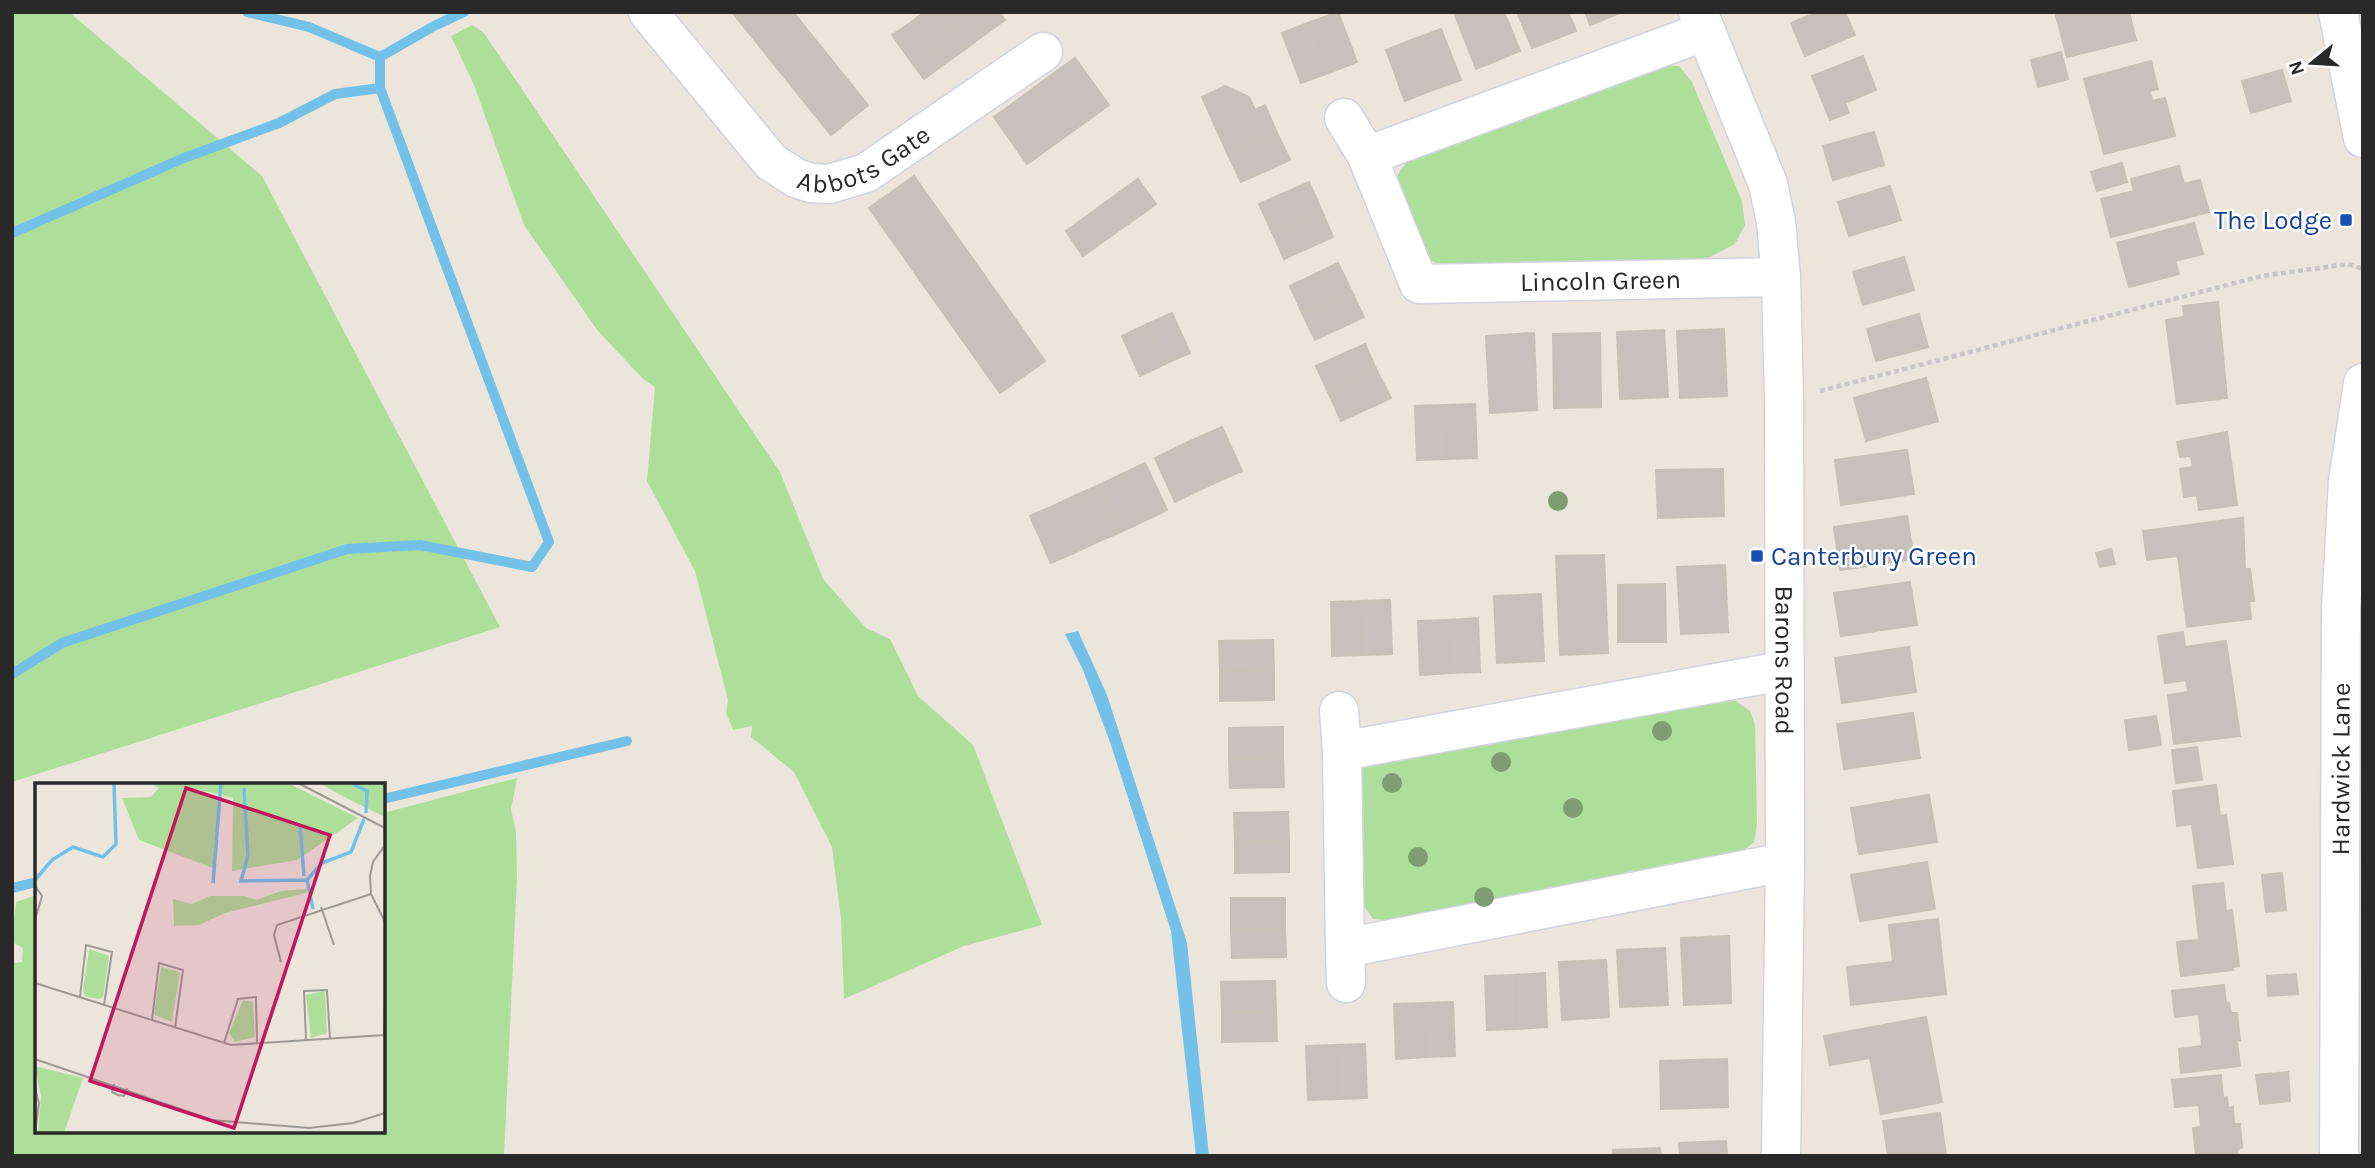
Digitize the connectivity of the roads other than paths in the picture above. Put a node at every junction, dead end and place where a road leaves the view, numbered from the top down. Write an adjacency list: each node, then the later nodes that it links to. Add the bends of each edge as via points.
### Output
1 (648, 12): 4 (street, Abbots Gate, via 771,162 811,183 829,184 866,173)
2 (2338, 12): 6 (street)
3 (1702, 22): 7 (street); 8 (street, Barons Road, via 1768,184)
4 (1043, 52)
5 (1344, 118): 7 (street, Lincoln Green)
6 (2363, 138)
7 (1367, 156): 8 (street, Lincoln Green, via 1424,299)
8 (1781, 277): 10 (street, Barons Road)
9 (2363, 383): 14 (street, Hardwick Lane, via 2348,481 2341,610)
10 (1782, 671): 12 (street); 13 (street, Barons Road)
11 (1339, 711): 12 (street)
12 (1342, 751): 13 (street, via 1345,966)
13 (1785, 862): 16 (street, Barons Road)
14 (2351, 884): 15 (street, Hardwick Lane)
15 (2351, 986): 17 (street, Hardwick Lane)
16 (1782, 1156)
17 (2339, 1156)

